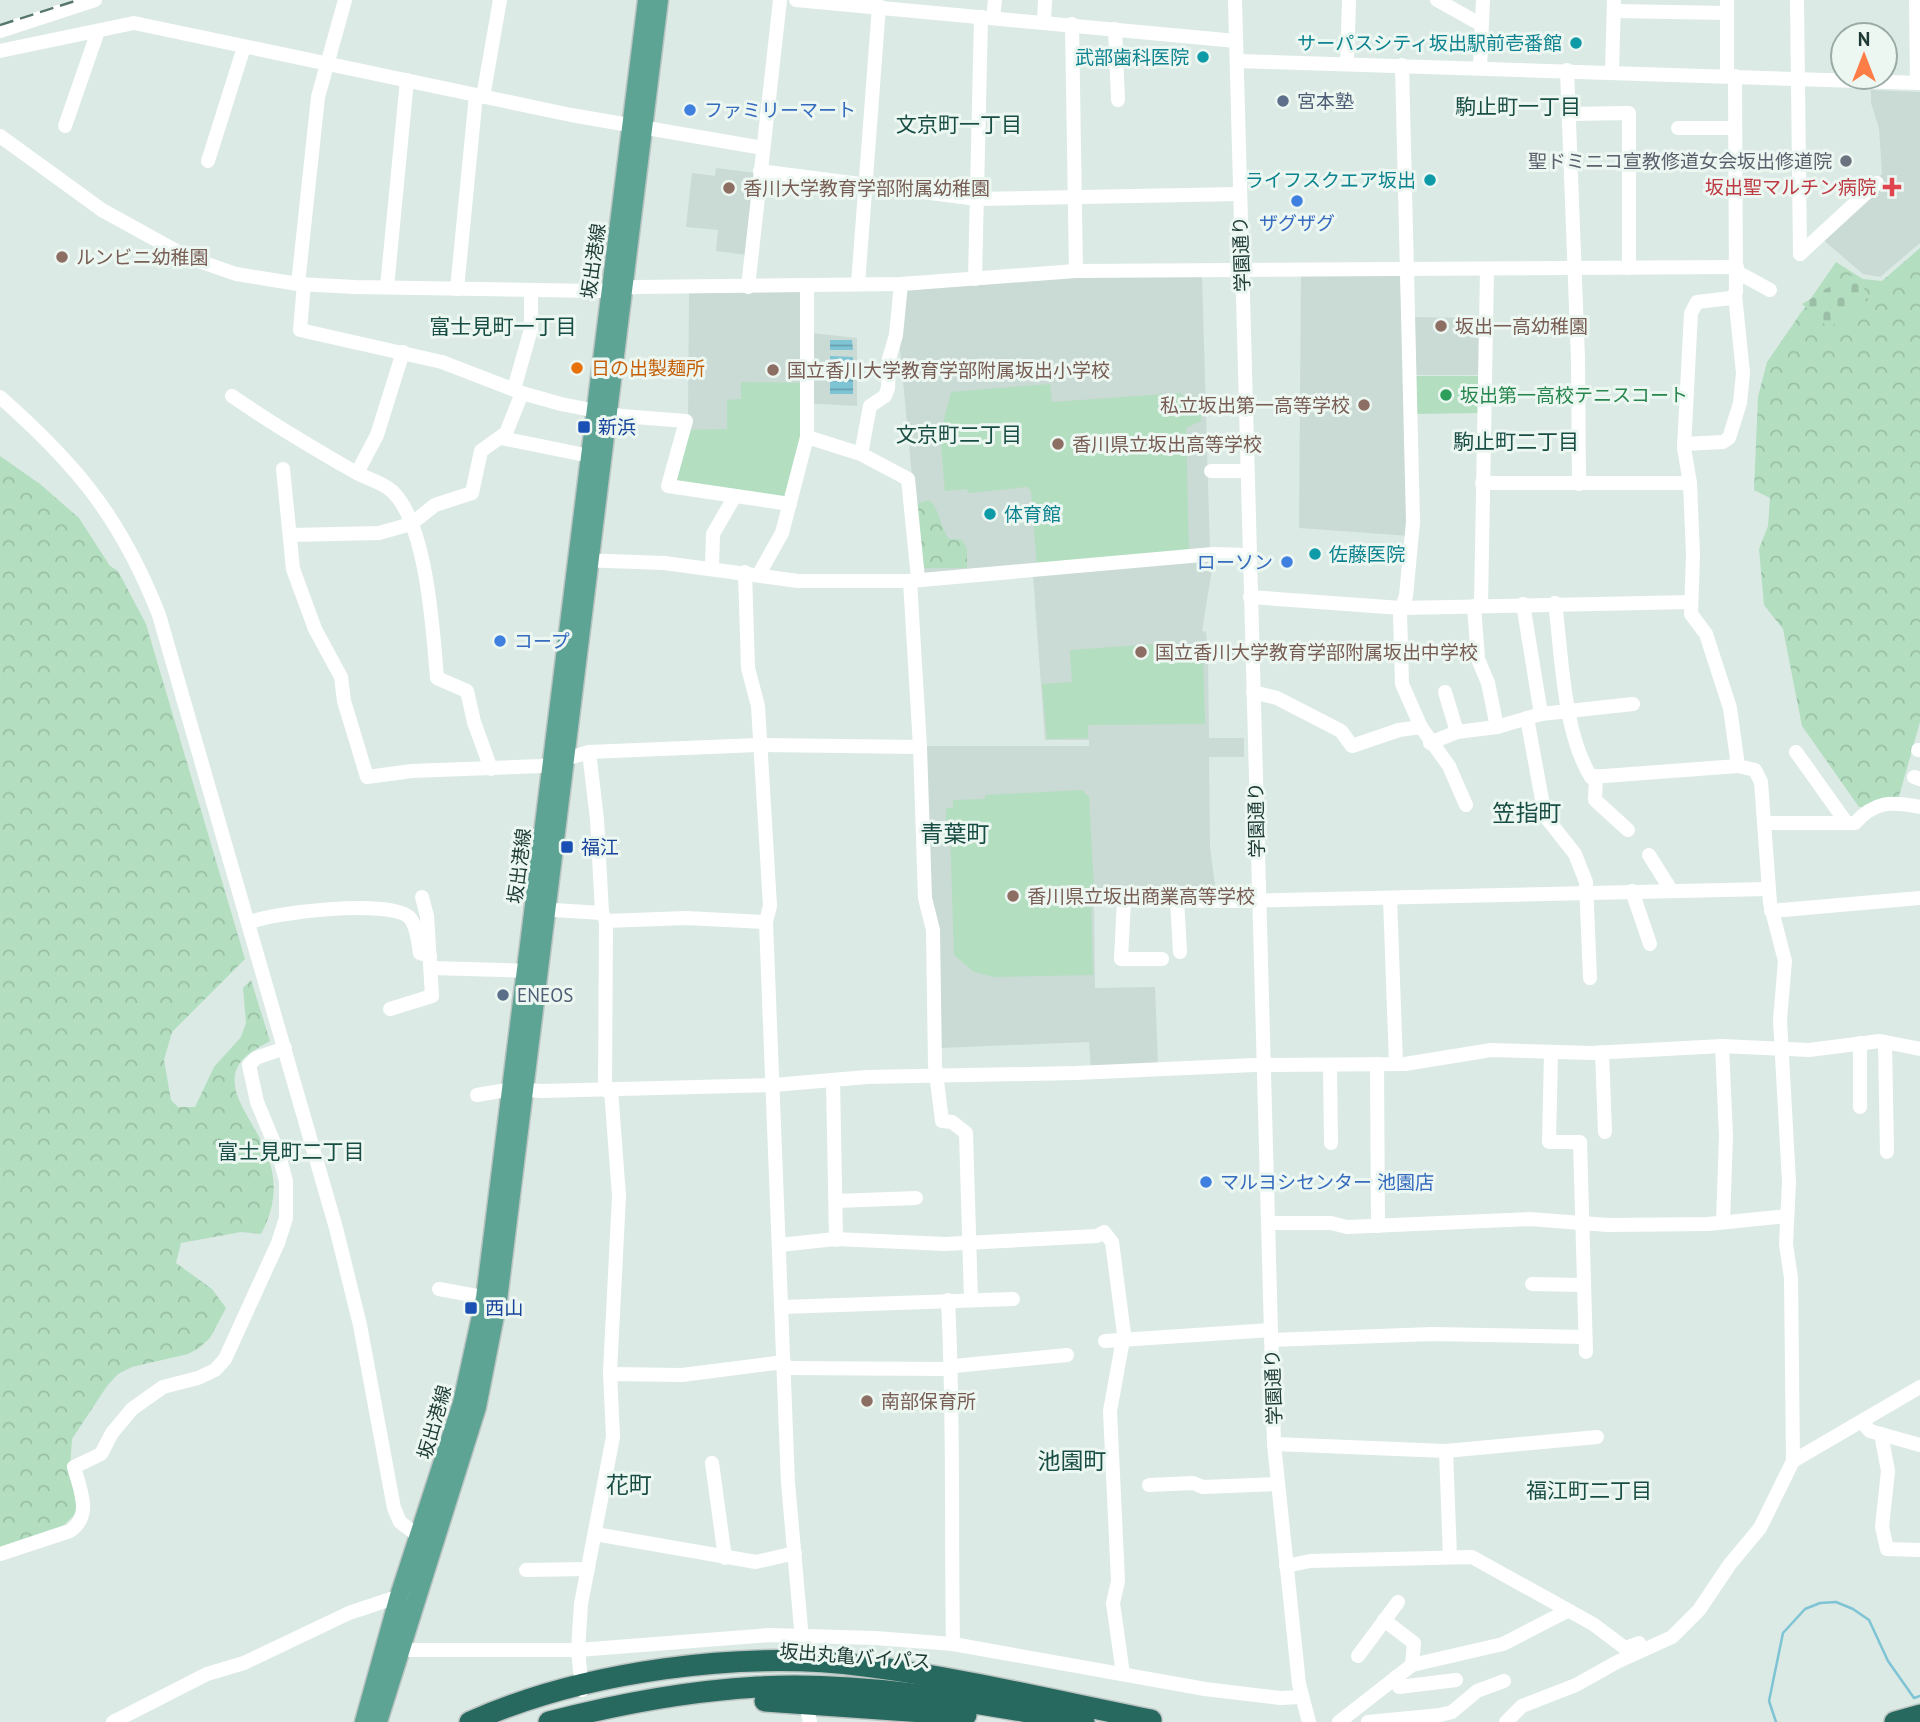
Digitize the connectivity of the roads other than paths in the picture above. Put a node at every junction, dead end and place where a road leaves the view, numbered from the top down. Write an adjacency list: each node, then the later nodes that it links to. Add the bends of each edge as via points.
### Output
1 (95, 0): 24 (street)
2 (345, 0): 31 (street)
3 (500, 0): 40 (street)
4 (646, 0): 44 (main road, 坂出港線)
5 (659, 0): 44 (main road, 坂出港線)
6 (779, 0): 48 (street)
7 (796, 0): 16 (street)
8 (995, 0): 19 (street)
9 (1045, 0): 20 (street)
10 (1235, 0): 26 (street, 学園通り)
11 (1349, 0): 30 (street)
12 (1437, 0): 22 (street)
13 (1483, 0): 22 (street)
14 (1797, 0): 37 (street)
15 (1916, 0): 39 (street)
16 (875, 4): 19 (street); 52 (street)
17 (1614, 5): 18 (street); 35 (street)
18 (1727, 7): 36 (street)
19 (987, 17): 20 (street); 55 (street)
20 (1044, 21): 21 (street)
21 (1072, 24): 23 (street); 54 (street)
22 (1480, 24): 33 (street)
23 (1115, 29): 26 (street); 41 (street)
24 (0, 31)
25 (97, 31): 27 (street, via 134,23); 28 (street); 43 (street)
26 (1236, 41): 29 (street, 学園通り)
27 (244, 47): 31 (street); 49 (street)
28 (0, 51)
29 (1237, 61): 30 (street); 53 (street, 学園通り)
30 (1347, 63): 32 (street)
31 (328, 65): 38 (street); 64 (street, via 318,97)
32 (1402, 65): 33 (street); 60 (street)
33 (1480, 67): 34 (street)
34 (1567, 70): 35 (street); 42 (street)
35 (1612, 71): 36 (street)
36 (1731, 76): 37 (street); 46 (street)
37 (1798, 79): 39 (street); 51 (street, via 1800,254)
38 (407, 80): 40 (street); 68 (street)
39 (1919, 83)
40 (479, 96): 44 (street); 70 (street)
41 (1118, 100)
42 (1568, 114): 56 (street); 57 (street, via 1629,113)
43 (65, 126)
44 (637, 126): 48 (street); 72 (main road, 坂出港線)
45 (1678, 128): 46 (street)
46 (1735, 128): 61 (street)
47 (0, 136): 64 (street, via 102,210 187,257 236,274)
48 (763, 148): 50 (street)
49 (208, 161)
50 (760, 171): 52 (street); 69 (street)
51 (1877, 183)
52 (865, 184): 55 (street); 65 (street)
53 (1240, 194): 54 (street); 59 (street, 学園通り)
54 (1076, 198): 55 (street); 62 (street)
55 (977, 199): 63 (street)
56 (1573, 268): 57 (street); 58 (street); 91 (street)
57 (1629, 268): 61 (street)
58 (1487, 269): 60 (street); 89 (street)
59 (1242, 270): 60 (street); 62 (street); 87 (street, 学園通り)
60 (1407, 270): 106 (street, via 1413,523)
61 (1737, 270): 73 (street); 74 (street)
62 (1076, 271): 63 (street)
63 (975, 279): 66 (street)
64 (301, 284): 68 (street); 75 (street, via 300,330)
65 (858, 284): 66 (street); 67 (street)
66 (901, 284): 83 (street, via 888,388 885,396 870,406)
67 (807, 286): 69 (street); 80 (street)
68 (387, 287): 70 (street)
69 (748, 287): 72 (street)
70 (457, 289): 71 (street)
71 (531, 290): 72 (street); 76 (street, via 531,329)
72 (612, 290): 79 (main road, 坂出港線)
73 (1770, 290)
74 (1735, 295): 82 (street, via 1693,305); 82 (street, via 1744,373 1729,438)
75 (403, 352): 76 (street); 88 (street, via 377,435)
76 (518, 391): 79 (street); 81 (street, via 514,417)
77 (232, 396): 88 (street)
78 (4, 404): 143 (street, via 57,448 81,476 106,508 144,578 159,615)
79 (602, 412): 84 (main road, 坂出港線); 92 (street, via 686,421 668,486); 97 (main road, 坂出港線)
80 (807, 437): 83 (street); 93 (street)
81 (501, 438): 84 (street); 94 (street, via 481,451 472,493 435,505)
82 (1684, 444): 90 (street)
83 (861, 454): 100 (street, via 908,479)
84 (590, 456): 97 (main road, 坂出港線)
85 (283, 470): 95 (street)
86 (1211, 471): 87 (street)
87 (1247, 471): 96 (street, 学園通り)
88 (357, 473): 94 (street, via 393,491)
89 (1482, 483): 91 (street); 105 (street)
90 (1690, 483): 91 (street); 102 (street)
91 (1579, 484)
92 (735, 496): 93 (street); 98 (street, via 713,534)
93 (790, 504): 99 (street, via 774,552)
94 (411, 524): 95 (street, via 379,533); 122 (street, via 430,596 437,678 467,691)
95 (290, 535): 122 (street, via 293,569 315,629 341,677 368,776)
96 (1249, 555): 100 (street, via 1213,554); 101 (street, 学園通り)
97 (584, 560): 98 (street); 120 (main road, 坂出港線)
98 (712, 567): 99 (street)
99 (752, 573): 100 (street, via 798,581); 116 (street, via 747,668 758,706)
100 (915, 580): 117 (street)
101 (1250, 597): 106 (street); 107 (street, 学園通り)
102 (1692, 602): 103 (street); 121 (street, via 1691,614 1706,634 1730,708)
103 (1555, 603): 104 (street); 110 (street)
104 (1523, 604): 105 (street); 111 (street)
105 (1478, 605): 106 (street); 113 (street, via 1478,659)
106 (1401, 608): 112 (street, via 1402,684)
107 (1253, 692): 112 (street, via 1278,698 1341,731 1352,746); 138 (street, 学園通り)
108 (1445, 692): 114 (street)
109 (1633, 704): 110 (street)
110 (1570, 713): 111 (street); 123 (street, via 1580,759 1591,776)
111 (1534, 716): 113 (street); 133 (street, via 1545,816 1575,854)
112 (1421, 727): 115 (street)
113 (1497, 727): 114 (street)
114 (1457, 732): 115 (street)
115 (1430, 743): 124 (street, via 1449,766)
116 (758, 745): 117 (street); 118 (street); 142 (street, via 770,906)
117 (920, 747): 163 (street, via 925,898 933,930)
118 (589, 752): 120 (street); 141 (street)
119 (1796, 752): 126 (street)
120 (560, 761): 122 (street); 139 (main road, 坂出港線)
121 (1738, 766): 123 (street); 127 (street, via 1759,774)
122 (491, 769)
123 (1596, 776): 128 (street, via 1595,800)
124 (1466, 805)
125 (1920, 807): 126 (street, via 1878,804 1855,823)
126 (1846, 822): 127 (street)
127 (1764, 823): 130 (street)
128 (1628, 830)
129 (1649, 855): 131 (street)
130 (1768, 889): 131 (street); 140 (street)
131 (1671, 890): 132 (street)
132 (1632, 891): 133 (street); 144 (street)
133 (1587, 892): 135 (street); 149 (street)
134 (422, 897): 147 (street)
135 (1390, 898): 138 (street); 160 (street)
136 (1920, 898): 140 (street)
137 (1177, 900): 138 (street); 145 (street); 146 (street, via 1124,900 1121,960)
138 (1258, 900): 161 (street, 学園通り)
139 (541, 910): 141 (street); 148 (main road, 坂出港線)
140 (1771, 911): 154 (street, via 1785,961)
141 (604, 917): 142 (street); 167 (street)
142 (766, 922): 165 (street)
143 (248, 923): 147 (street, via 345,907 396,912 414,924 420,953); 155 (street)
144 (1650, 944)
145 (1180, 952)
146 (1162, 959)
147 (431, 962): 148 (street); 150 (street, via 432,996)
148 (534, 971): 166 (main road, 坂出港線)
149 (1590, 978)
150 (390, 1009)
151 (1885, 1042): 152 (street); 156 (street); 172 (street)
152 (1860, 1043): 154 (street, via 1836,1049); 169 (street)
153 (1722, 1046): 154 (street); 157 (street); 176 (street)
154 (1782, 1047): 175 (street)
155 (285, 1048): 212 (street, via 360,1325 394,1508 400,1522); 215 (street, via 249,1065 257,1102 286,1181 286,1218 225,1359 215,1370 163,1387 132,1409 101,1454 74,1468 85,1507 79,1525)
156 (1920, 1049)
157 (1602, 1052): 158 (street); 170 (street)
158 (1551, 1053): 160 (street, via 1475,1051); 178 (street, via 1549,1142 1580,1142)
159 (1377, 1064): 160 (street); 162 (street); 179 (street)
160 (1396, 1064)
161 (1263, 1065): 162 (street); 163 (street); 177 (street, 学園通り)
162 (1330, 1065): 171 (street)
163 (935, 1076): 164 (street); 181 (street, via 942,1121 952,1122 966,1133)
164 (833, 1080): 165 (street); 174 (street)
165 (774, 1085): 167 (street); 182 (street)
166 (519, 1089): 167 (street); 168 (street); 186 (main road, 坂出港線)
167 (608, 1090): 199 (street, via 619,1196)
168 (477, 1095)
169 (1860, 1107)
170 (1605, 1132)
171 (1331, 1143)
172 (1887, 1152)
173 (916, 1198): 174 (street)
174 (836, 1201): 180 (street)
175 (1787, 1216): 176 (street); 207 (street)
176 (1723, 1222): 178 (street)
177 (1268, 1223): 179 (street); 191 (street, 学園通り)
178 (1581, 1223): 179 (street, via 1528,1219); 184 (street)
179 (1378, 1226)
180 (836, 1240): 181 (street, via 945,1244); 182 (street)
181 (969, 1240): 188 (street); 193 (street, via 1097,1236 1104,1232 1115,1257)
182 (780, 1245): 190 (street)
183 (1532, 1284): 184 (street)
184 (1582, 1285): 192 (street)
185 (439, 1289): 186 (street)
186 (492, 1299): 212 (main road, 坂出港線, via 477,1407)
187 (948, 1300): 188 (street); 190 (street); 198 (street)
188 (971, 1300): 189 (street)
189 (1013, 1300)
190 (782, 1307): 197 (street)
191 (1271, 1335): 192 (street); 193 (street); 204 (street, 学園通り)
192 (1585, 1337): 195 (street)
193 (1123, 1340): 194 (street); 234 (street, via 1110,1411 1118,1581 1113,1603)
194 (1105, 1341)
195 (1586, 1352)
196 (1067, 1355): 198 (street)
197 (784, 1365): 198 (street); 199 (street, via 682,1375); 214 (street)
198 (950, 1367): 228 (street)
199 (610, 1374): 211 (street, via 613,1437)
200 (1920, 1387): 201 (street)
201 (1862, 1422): 202 (street); 207 (street)
202 (1881, 1434): 205 (street); 213 (street, via 1888,1471 1882,1527 1887,1549)
203 (1597, 1437): 206 (street)
204 (1274, 1444): 206 (street); 209 (street, 学園通り)
205 (1920, 1446)
206 (1446, 1451): 216 (street)
207 (1793, 1461): 227 (street, via 1760,1528 1699,1610)
208 (712, 1463): 217 (street)
209 (1278, 1484): 210 (street); 218 (street, 学園通り)
210 (1149, 1485)
211 (595, 1534): 217 (street); 219 (street)
212 (426, 1541): 221 (main road, 坂出港線); 222 (main road, 坂出港線)
213 (1920, 1550)
214 (795, 1553): 217 (street, via 757,1562); 226 (street)
215 (0, 1554)
216 (1450, 1557): 218 (street, via 1310,1561); 224 (street, via 1472,1557)
217 (725, 1558)
218 (1286, 1566): 239 (street, 学園通り)
219 (588, 1569): 220 (street); 230 (street, via 580,1604)
220 (526, 1570)
221 (419, 1590): 222 (street); 229 (main road, 坂出港線)
222 (399, 1596): 229 (main road, 坂出港線); 243 (street, via 349,1613 244,1663 207,1674)
223 (1398, 1602): 225 (street)
224 (1567, 1611): 227 (street, via 1625,1648 1664,1634); 233 (street, via 1503,1644)
225 (1384, 1620): 232 (street); 233 (street, via 1414,1643)
226 (802, 1635): 228 (street); 230 (street); 231 (street)
227 (1672, 1637): 253 (street, via 1522,1706)
228 (953, 1644): 234 (street)
229 (393, 1648): 230 (street); 244 (main road, 坂出港線); 245 (main road, 坂出港線)
230 (578, 1650): 238 (street)
231 (803, 1651)
232 (1358, 1656)
233 (1412, 1665): 235 (street)
234 (1123, 1674): 239 (street, via 1205,1689)
235 (1396, 1676): 236 (street, via 1399,1688); 251 (street)
236 (1456, 1680)
237 (1504, 1681): 252 (street, via 1477,1691 1452,1712)
238 (582, 1687): 242 (highway, via 716,1665 863,1665); 246 (highway, via 536,1697)
239 (1301, 1697): 250 (street, 学園通り)
240 (1920, 1714): 254 (highway)
241 (590, 1721): 249 (highway, via 687,1706 779,1701)
242 (1157, 1721): 247 (highway, 坂出丸亀バイパス, via 891,1678 762,1673 604,1694)
243 (113, 1722)
244 (364, 1722)
245 (378, 1722)
246 (470, 1722)
247 (506, 1722)
248 (549, 1722): 249 (highway, 坂出丸亀バイパス, via 649,1699 772,1687 877,1691)
249 (1084, 1722)
250 (1310, 1722)
251 (1339, 1722)
252 (1368, 1722)
253 (1506, 1722)
254 (1895, 1722)

